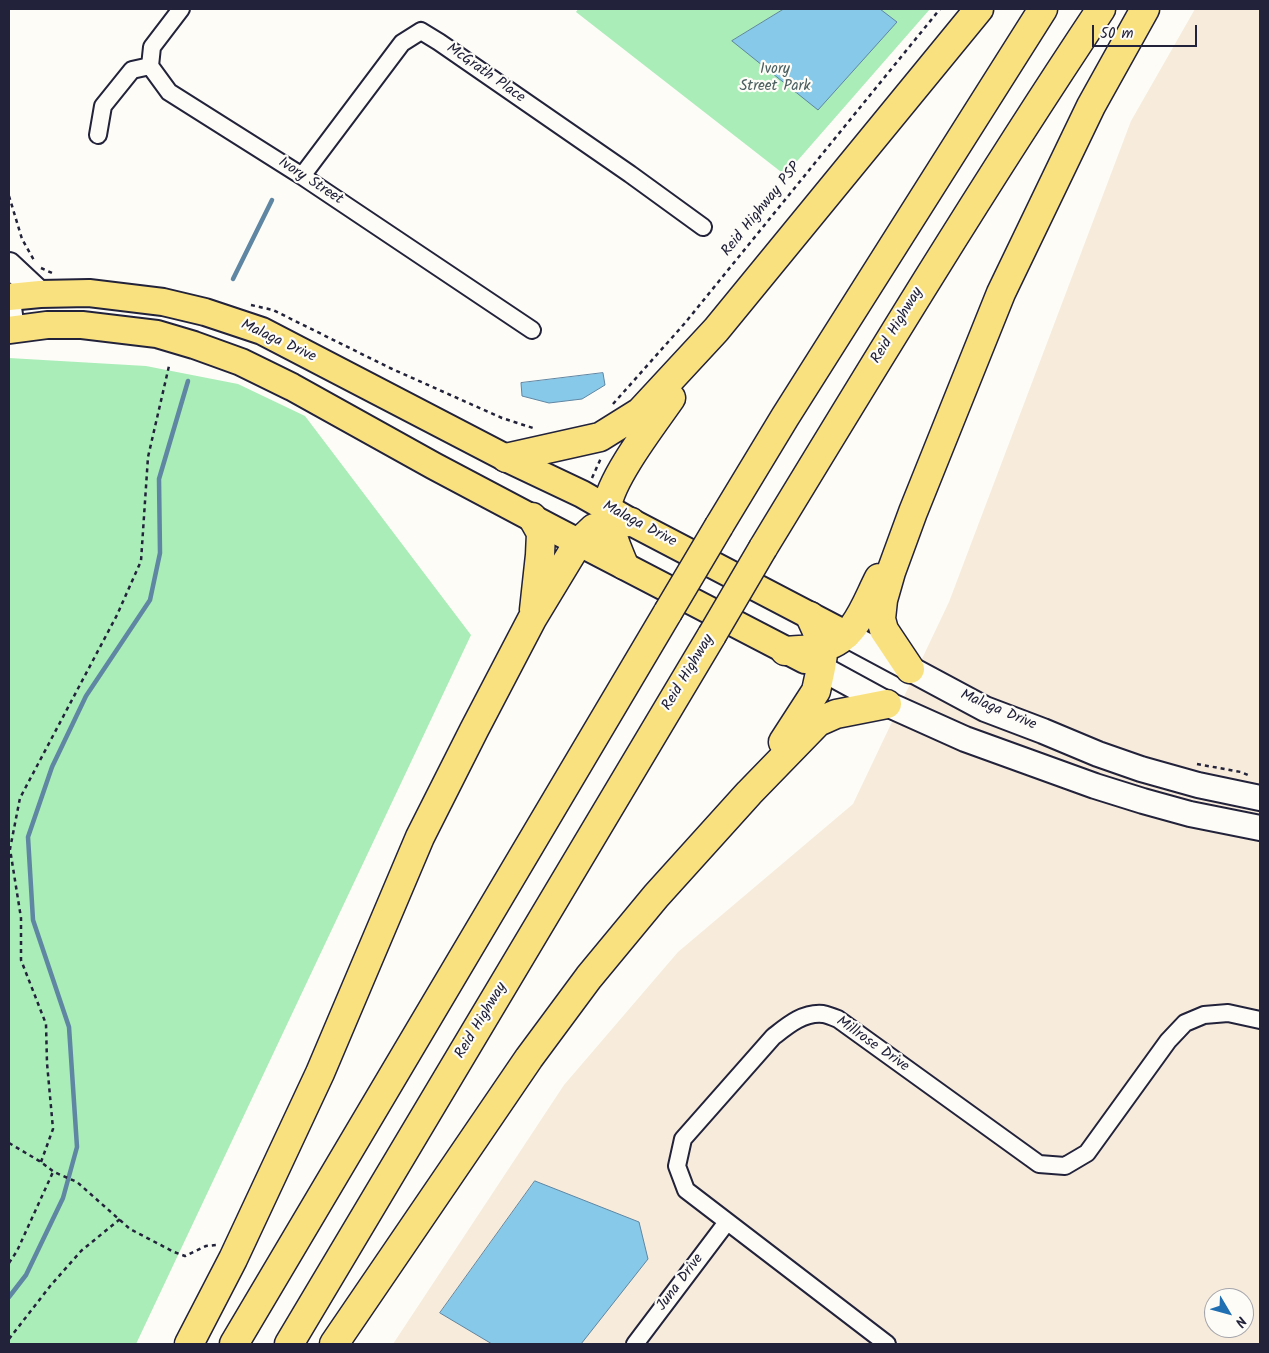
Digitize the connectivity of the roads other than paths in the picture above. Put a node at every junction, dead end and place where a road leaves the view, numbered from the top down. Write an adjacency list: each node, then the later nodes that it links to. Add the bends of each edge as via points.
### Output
1 (181, 9): 6 (street, via 152,47)
2 (979, 9): 15 (highway)
3 (1043, 9): 34 (highway, bridge, via 785,417)
4 (1101, 9): 35 (highway, Reid Highway, bridge, via 920,290 763,548)
5 (1145, 9): 17 (highway, via 1091,106 1001,293)
6 (150, 66): 7 (street, via 132,70 103,106); 8 (street, Ivory Street, via 169,92)
7 (98, 135)
8 (302, 176): 9 (street, McGrath Place, via 402,44 421,31); 14 (street, Ivory Street)
9 (703, 227)
10 (9, 265): 11 (main road)
11 (40, 294): 12 (main road, Malaga Drive); 16 (main road, Malaga Drive, via 89,293 163,302 262,331)
12 (9, 297)
13 (10, 322): 18 (main road, via 82,325 156,334 241,362)
14 (532, 330)
15 (716, 330): 16 (highway, via 640,412 600,437); 19 (highway, via 612,487)
16 (506, 458): 19 (main road, Malaga Drive, via 588,485)
17 (913, 512): 24 (highway, via 861,615); 26 (highway, via 891,572 881,619 884,630)
18 (532, 517): 20 (main road); 23 (highway, via 541,532)
19 (616, 518): 20 (highway, via 594,528); 21 (highway, via 614,540); 22 (main road, Malaga Drive)
20 (578, 543): 21 (main road); 23 (highway)
21 (624, 566): 25 (main road)
22 (810, 616): 24 (highway)
23 (532, 618): 33 (highway, via 420,838 320,1073 233,1259)
24 (831, 650): 25 (highway); 26 (main road, Malaga Drive); 27 (main road); 28 (highway, via 816,691)
25 (785, 651)
26 (910, 669): 29 (main road, Malaga Drive, via 985,709 1140,770)
27 (887, 704): 28 (highway, via 836,714 818,722); 30 (main road, via 965,739 1095,786 1190,814)
28 (749, 793): 36 (highway, via 656,896 589,977 529,1058)
29 (1260, 798)
30 (1260, 828)
31 (1260, 1020): 32 (street, Millrose Drive, via 1228,1013 1204,1014 1185,1023 1168,1041 1086,1153 1065,1166 1039,1164 838,1019 823,1014 807,1016 773,1037 683,1139 677,1166 686,1190)
32 (727, 1222): 37 (street, Juna Drive); 38 (street, Millrose Drive)
33 (189, 1344)
34 (234, 1344)
35 (289, 1344)
36 (334, 1344)
37 (636, 1344)
38 (887, 1344)

